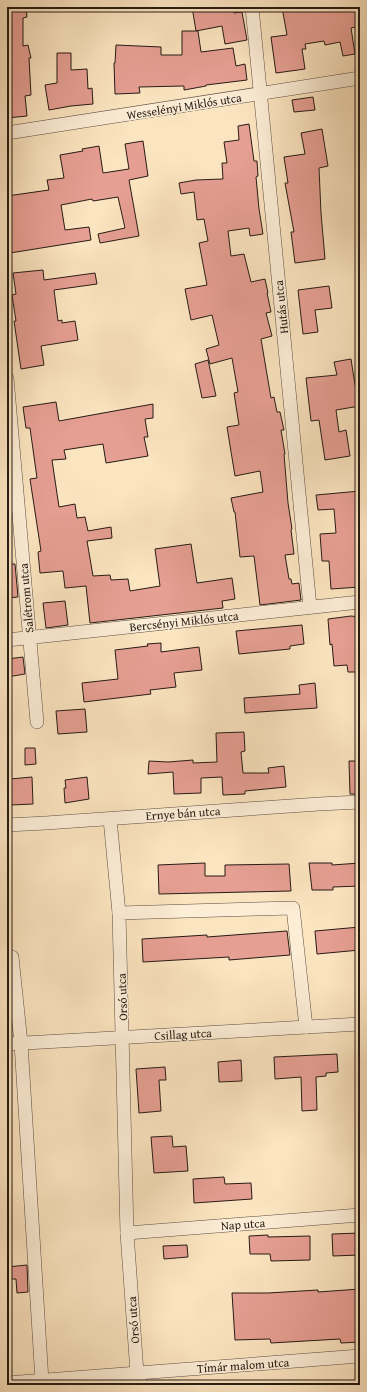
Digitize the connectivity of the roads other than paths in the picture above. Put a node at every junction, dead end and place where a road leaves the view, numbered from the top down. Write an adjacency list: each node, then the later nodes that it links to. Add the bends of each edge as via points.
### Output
1 (252, 7): 3 (street, Hutás utca)
2 (360, 78): 3 (street, Wesselényi Miklós utca)
3 (260, 94): 4 (street, Wesselényi Miklós utca); 7 (street, Hutás utca)
4 (7, 133)
5 (7, 378): 8 (street, Salétrom utca)
6 (360, 602): 7 (street, Bercsényi Miklós utca)
7 (310, 607): 8 (street, Bercsényi Miklós utca)
8 (30, 638): 9 (street, Bercsényi Miklós utca); 10 (street, Salétrom utca)
9 (7, 640)
10 (37, 722)
11 (360, 802): 12 (street, Ernye bán utca)
12 (110, 819): 13 (street, Ernye bán utca); 14 (street, Orsó utca)
13 (7, 824)
14 (119, 913): 17 (street, via 293,908); 18 (street, Orsó utca)
15 (12, 957): 19 (street)
16 (360, 1024): 17 (street, Csillag utca)
17 (306, 1027): 18 (street, Csillag utca)
18 (123, 1037): 19 (street, Csillag utca); 22 (street, Orsó utca)
19 (21, 1043): 20 (street, Csillag utca); 25 (street)
20 (7, 1044)
21 (360, 1215): 22 (street, Nap utca)
22 (127, 1233): 24 (street, Orsó utca)
23 (360, 1356): 24 (street, Tímár malom utca)
24 (139, 1379): 25 (street, Tímár malom utca)
25 (42, 1381): 26 (street, Tímár malom utca)
26 (7, 1383)

